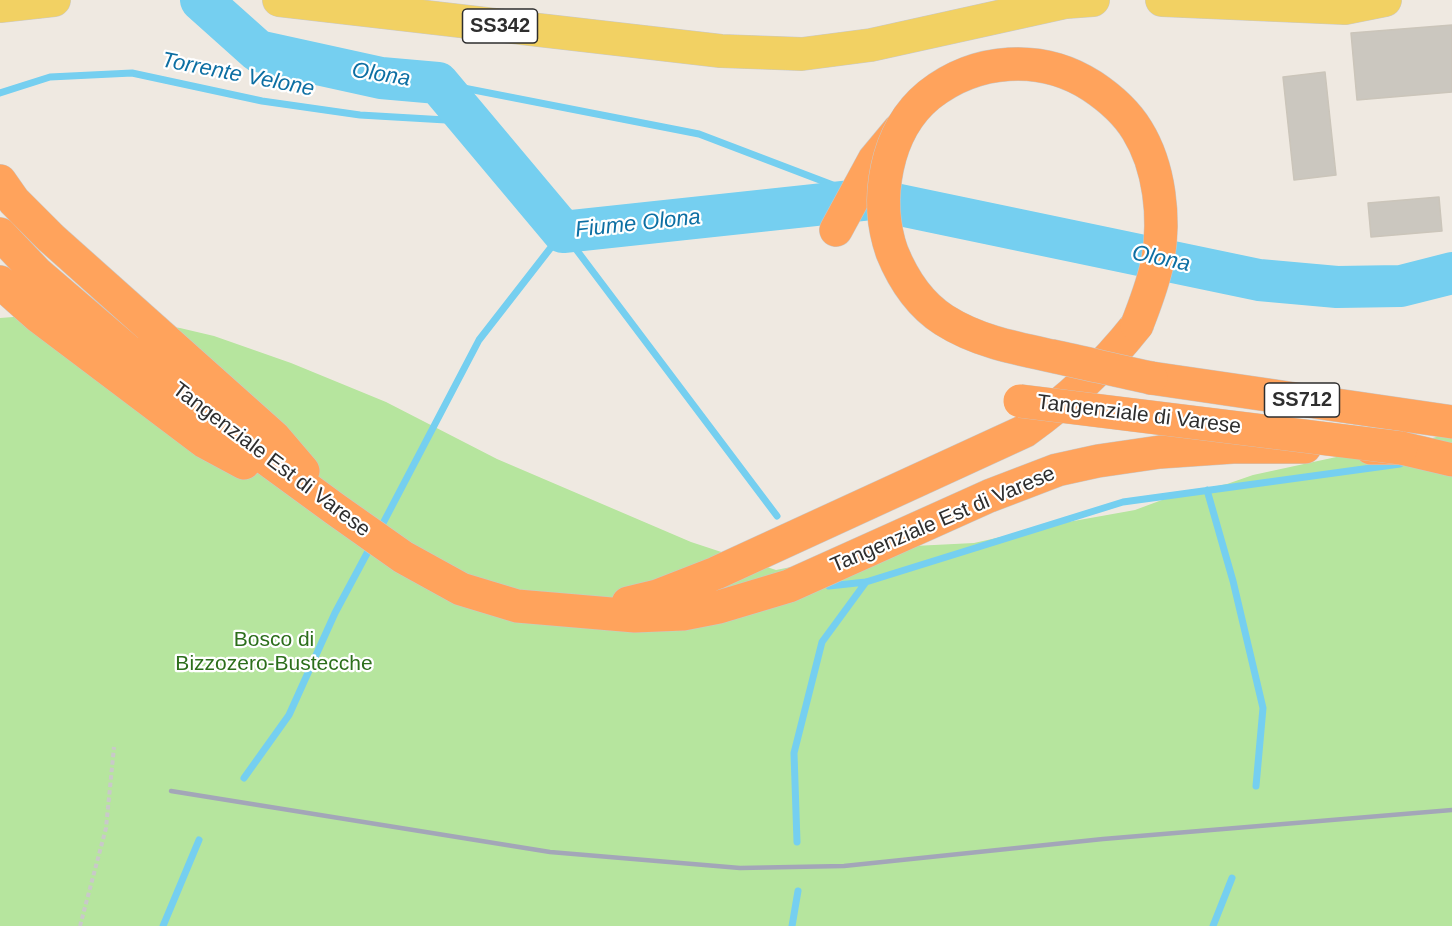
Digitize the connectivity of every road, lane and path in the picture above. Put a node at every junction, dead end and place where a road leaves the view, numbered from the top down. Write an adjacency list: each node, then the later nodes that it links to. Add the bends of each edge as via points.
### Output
1 (54, 0): 6 (main road)
2 (279, 0): 3 (main road, SS342, via 721,51 802,54 871,45 1066,2)
3 (1093, 0)
4 (1162, 0): 5 (main road, via 1345,8)
5 (1385, 0)
6 (0, 6)
7 (908, 119): 9 (highway, bridge, via 874,160); 13 (highway, Tangenziale Est di Varese, bridge, via 891,155 882,203 896,262 922,303 950,323 991,343); 19 (highway, Tangenziale Est di Varese, bridge, via 928,96 950,82 976,69 1010,63 1066,72 1119,107 1149,155 1160,215 1158,260 1137,325 1063,403 1025,431 716,573 657,596)
8 (0, 181): 18 (highway, via 51,238 274,436)
9 (836, 230)
10 (0, 234): 18 (highway, Tangenziale Est di Varese, via 37,273 128,351)
11 (0, 282): 18 (highway, via 38,316 205,442)
12 (959, 352): 13 (highway, Tangenziale di Varese, bridge)
13 (1151, 378): 15 (highway, Tangenziale Est di Varese / SS712)
14 (1020, 401): 16 (highway, Tangenziale di Varese, bridge)
15 (1452, 422)
16 (1401, 448): 17 (highway, Tangenziale Est di Varese); 19 (highway, Tangenziale Est di Varese, bridge, via 1233,447 1098,461 989,496 789,586 719,607 683,614)
17 (1452, 460)
18 (334, 509): 19 (highway, Tangenziale Est di Varese, via 403,557 461,589 517,606)
19 (582, 613)
20 (114, 747): 21 (path, via 106,828)
21 (80, 926)

